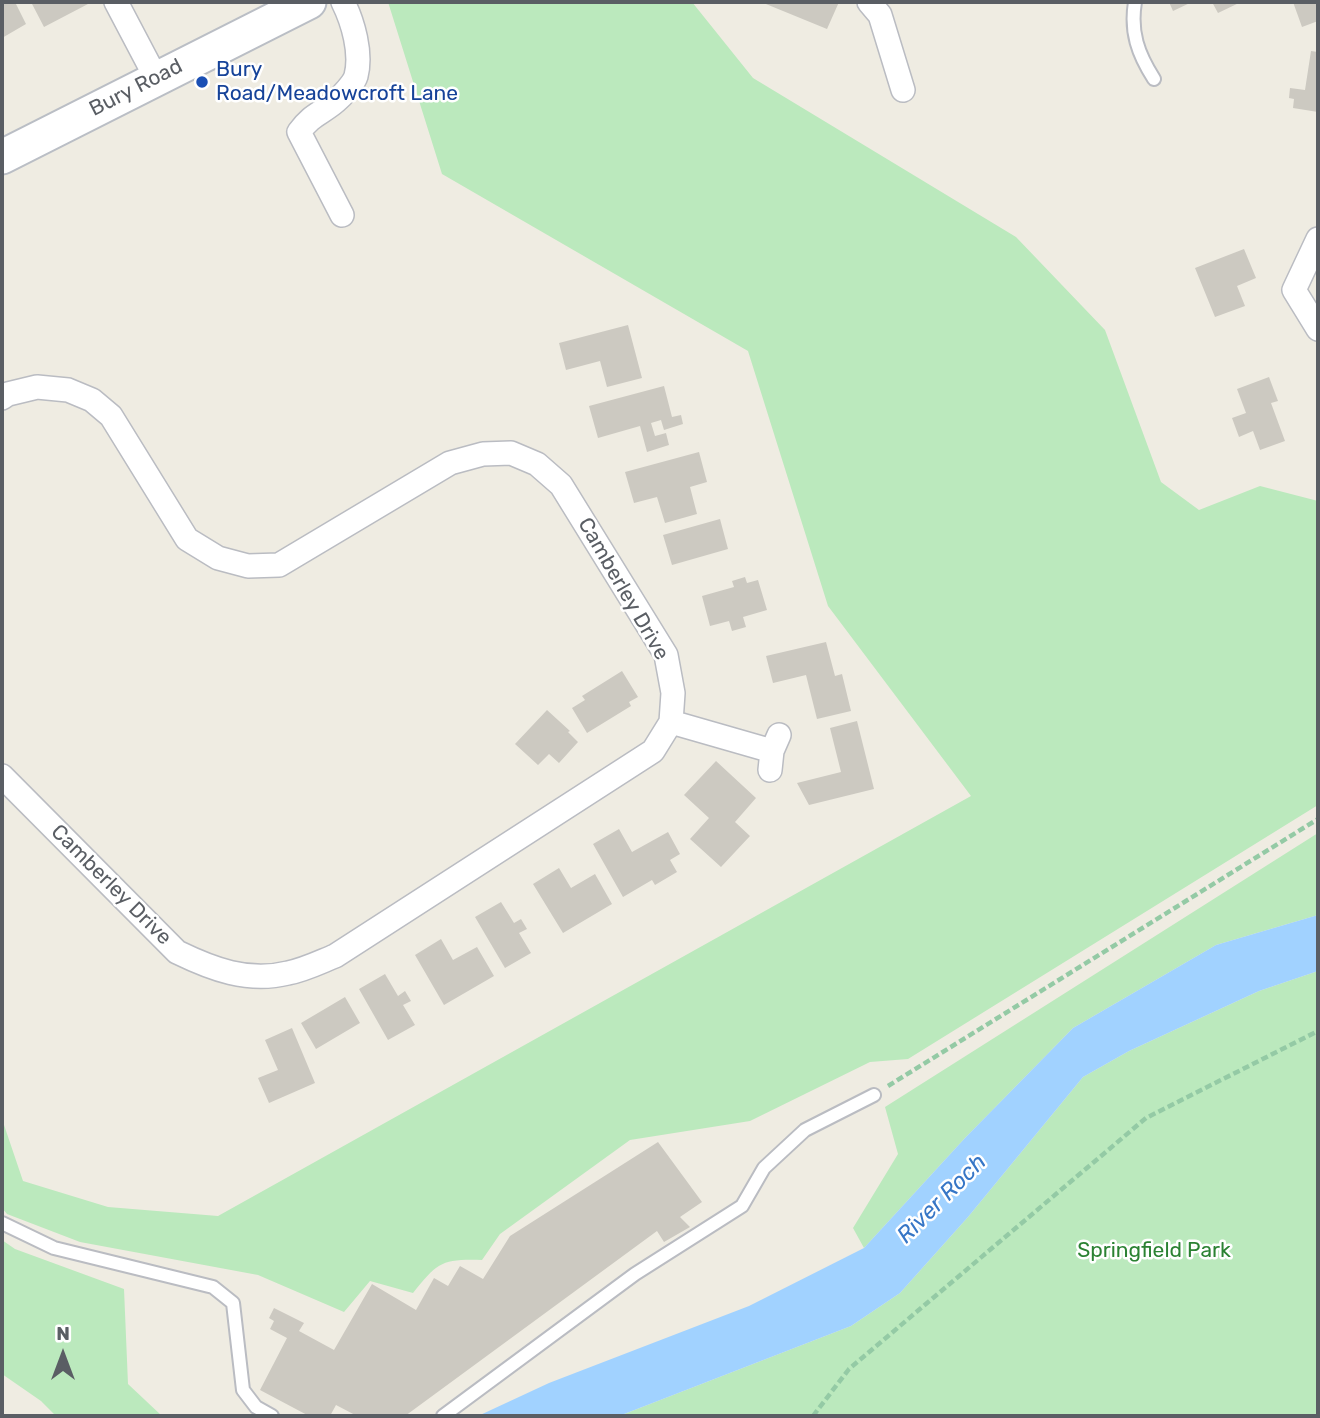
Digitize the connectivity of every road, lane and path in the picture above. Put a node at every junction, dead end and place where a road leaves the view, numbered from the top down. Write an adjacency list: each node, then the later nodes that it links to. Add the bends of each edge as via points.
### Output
1 (116, 2): 6 (street)
2 (309, 2): 6 (main road, Bury Road)
3 (343, 2): 10 (street, via 352,21 356,78 299,132)
4 (869, 2): 8 (street, via 880,15)
5 (1135, 2): 7 (lane, via 1139,56)
6 (156, 78): 9 (main road, Bury Road)
7 (1154, 79)
8 (903, 90)
9 (2, 157)
10 (342, 215)
11 (1318, 239): 12 (street, via 1294,290)
12 (1318, 329)
13 (2, 398): 14 (street, Camberley Drive, via 37,387 68,390 92,400 111,416 187,539 218,558 248,566 279,565 450,463 483,454 511,453 537,464 561,485 666,655 673,693)
14 (671, 722): 15 (street); 16 (street, Camberley Drive, via 653,751 335,956 288,974 250,977 213,969 177,951)
15 (774, 752)
16 (2, 776)
17 (1318, 819): 19 (path)
18 (1318, 1031): 23 (path, via 1146,1118 849,1369)
19 (874, 1094): 22 (lane, via 805,1130 764,1168 742,1206 635,1274)
20 (2, 1223): 21 (lane, via 54,1248 213,1287 233,1303 243,1390 256,1407)
21 (272, 1416)
22 (443, 1416)
23 (813, 1416)

